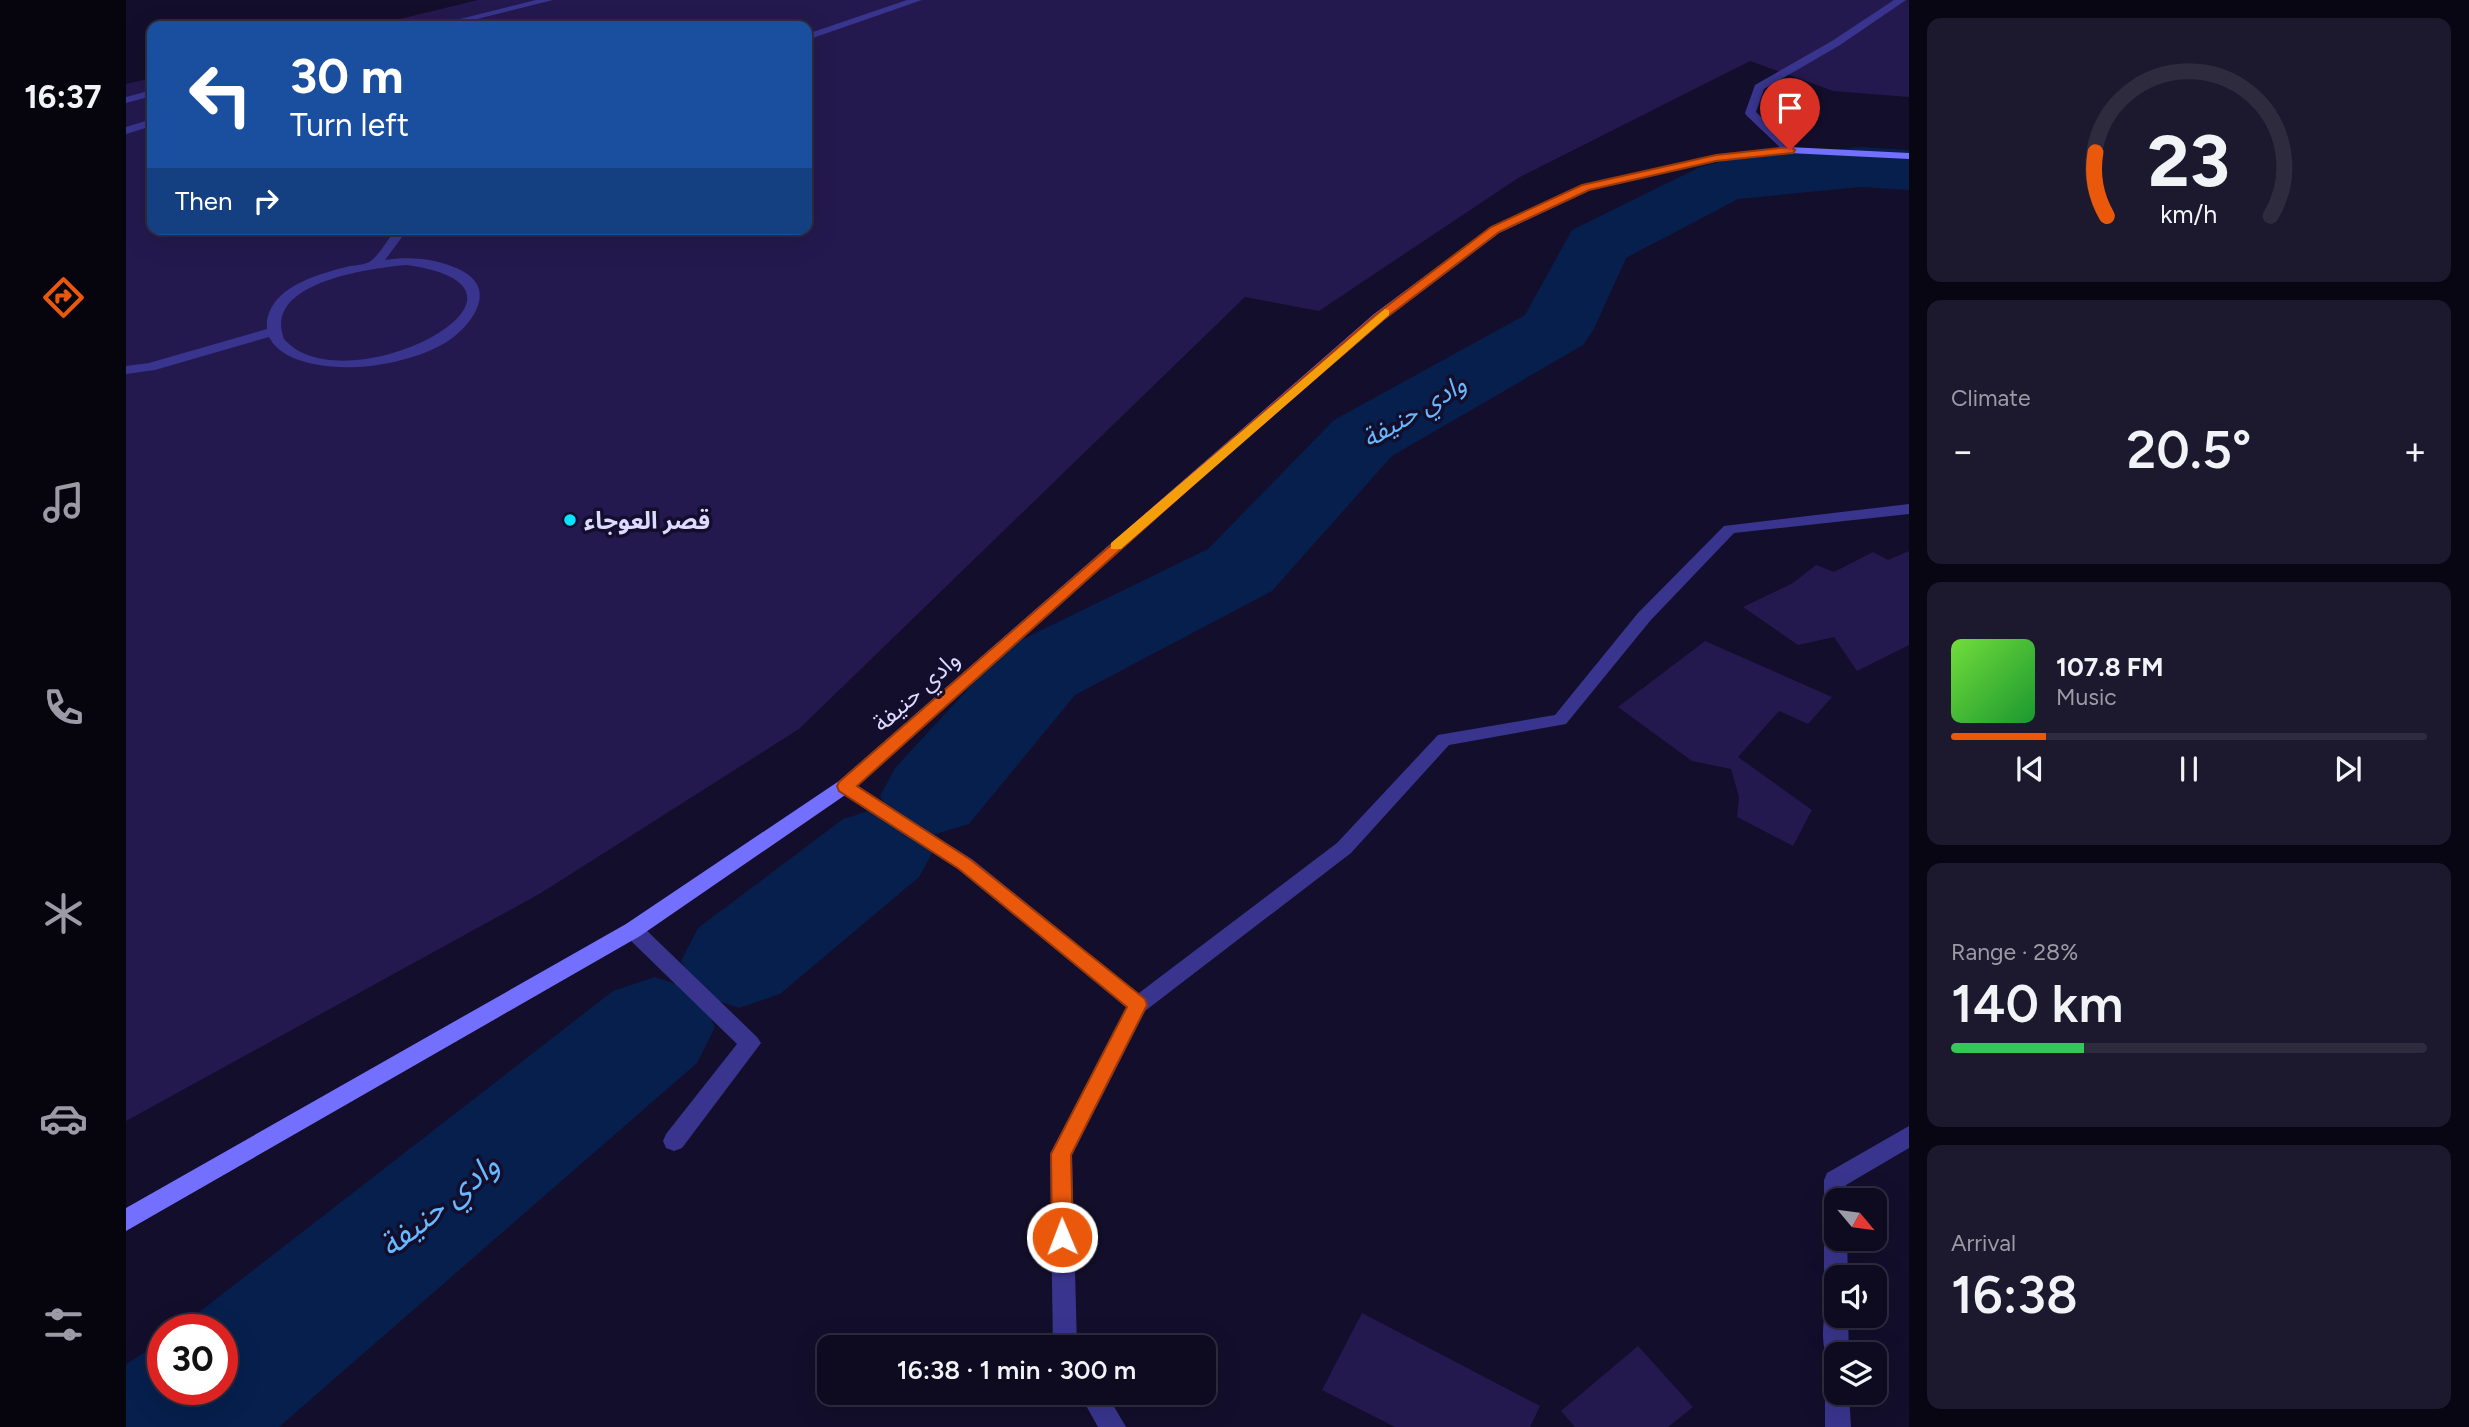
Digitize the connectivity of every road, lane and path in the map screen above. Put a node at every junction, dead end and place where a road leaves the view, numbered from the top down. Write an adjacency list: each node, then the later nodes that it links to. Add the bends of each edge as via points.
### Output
1 (548, 0): 4 (street)
2 (917, 0): 5 (street)
3 (1901, 0): 10 (street, via 1759,87 1750,113)
4 (458, 21)
5 (812, 35)
6 (147, 94): 7 (street)
7 (126, 100)
8 (147, 124): 9 (street)
9 (126, 131)
10 (1790, 150): 11 (main road, وادي حنيفة); 19 (main road, وادي حنيفة, via 1716,158 1586,187 1495,230 1368,326)
11 (1909, 156)
12 (397, 235): 13 (street)
13 (377, 262): 14 (street, via 343,269 289,297 275,314); 14 (street, via 435,264 457,272 471,285 475,299 468,316 427,347 361,363 301,358 282,346)
14 (273, 332): 15 (street)
15 (150, 367): 16 (street); 17 (street)
16 (126, 370)
17 (126, 380)
18 (1909, 509): 21 (street, via 1729,529 1644,617 1560,720 1444,740 1344,848)
19 (845, 786): 20 (main road, وادي حنيفة); 21 (street, via 965,864)
20 (634, 930): 23 (street, via 750,1043); 24 (main road, وادي حنيفة)
21 (1138, 1005): 26 (street, via 1061,1154)
22 (1909, 1136): 25 (street, via 1835,1180)
23 (674, 1141)
24 (126, 1220)
25 (1836, 1265)
26 (1065, 1335)
27 (1099, 1405): 29 (street)
28 (1837, 1405): 30 (street)
29 (1113, 1427)
30 (1838, 1427)

